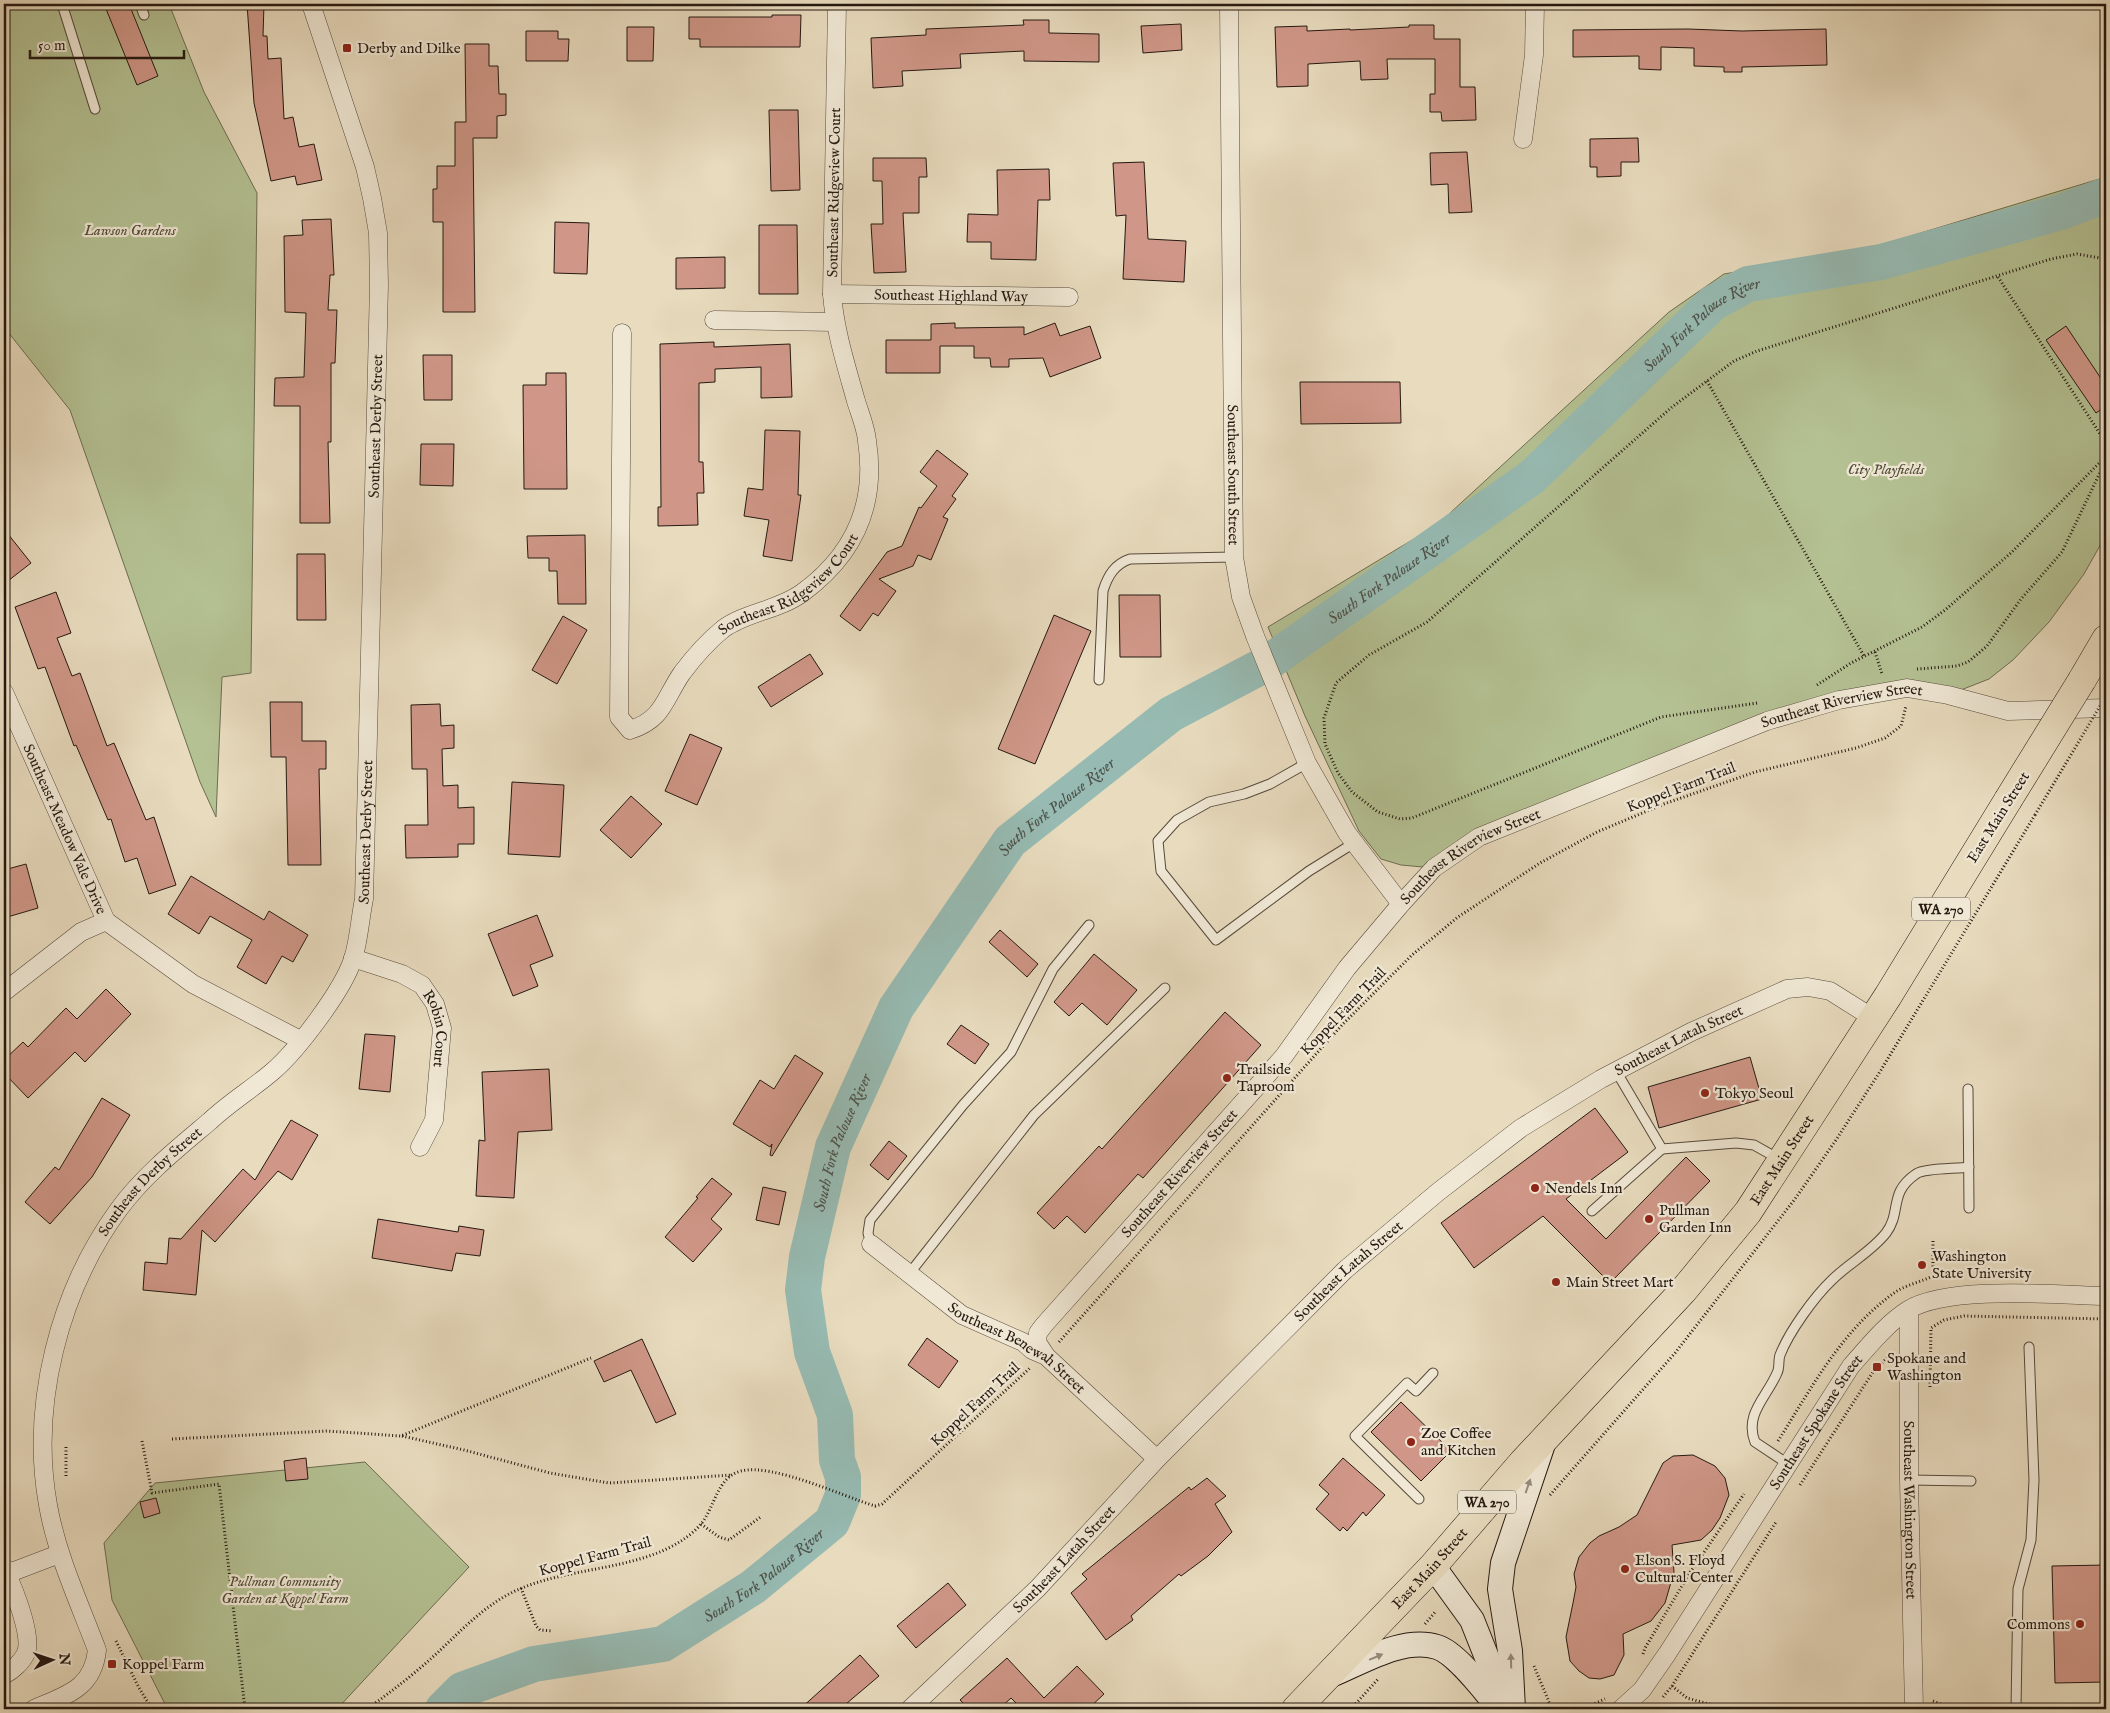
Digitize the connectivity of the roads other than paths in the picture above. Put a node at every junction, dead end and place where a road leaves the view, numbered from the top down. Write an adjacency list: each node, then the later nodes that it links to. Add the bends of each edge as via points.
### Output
1 (62, 4): 8 (lane)
2 (140, 4): 7 (lane)
3 (311, 4): 25 (street, Southeast Derby Street, via 365,167 378,233 364,899)
4 (837, 4): 10 (street, Southeast Ridgeview Court)
5 (1229, 4): 15 (street, Southeast South Street)
6 (1535, 4): 9 (street, via 1534,55)
7 (144, 15)
8 (95, 109)
9 (1523, 139)
10 (832, 294): 11 (street, Southeast Highland Way); 13 (street, Southeast Ridgeview Court)
11 (1069, 297)
12 (714, 320): 13 (street)
13 (834, 322): 14 (street, Southeast Ridgeview Court, via 867,440 869,480 862,518 848,549 824,575 800,594 725,628 701,648 661,710 647,725 630,730 619,717)
14 (622, 333)
15 (1234, 557): 17 (lane, via 1130,559 1120,562 1107,579 1103,591); 20 (street, Southeast South Street, via 1241,597)
16 (2106, 639): 28 (main road, East Main Street / WA 270, bridge)
17 (1099, 680)
18 (4, 692): 23 (street, Southeast Meadow Vale Drive)
19 (2106, 708): 22 (street, Southeast Riverview Street, via 2008,711 1907,688 1839,700 1767,721 1479,837 1434,868)
20 (1307, 763): 21 (street, Southeast South Street); 21 (lane, via 1270,784 1210,802 1177,820 1158,841 1161,871 1216,940)
21 (1354, 842): 22 (street, Southeast South Street)
22 (1401, 904): 43 (street, Southeast Riverview Street, via 1342,975 1284,1056 1044,1324 1038,1332 1037,1342)
23 (106, 921): 27 (street, via 82,932); 29 (street, Southeast Meadow Vale Drive, via 193,984)
24 (1089, 925): 38 (lane, via 1053,969 1011,1052 963,1105 870,1220 868,1233)
25 (353, 958): 29 (street, Southeast Derby Street, via 342,986); 32 (street, Robin Court, via 402,974 422,986 435,1004 442,1028 434,1120)
26 (1165, 988): 39 (lane, via 1034,1115)
27 (4, 992)
28 (1873, 1018): 30 (street, Southeast Latah Street, via 1830,991 1808,987 1787,990 1691,1032); 34 (main road, East Main Street / WA 270)
29 (300, 1040): 51 (street, Southeast Derby Street, via 274,1071 158,1166 120,1208 95,1246 66,1311 44,1412 48,1504)
30 (1616, 1071): 33 (lane); 46 (street, Southeast Latah Street, via 1521,1128 1344,1270)
31 (1968, 1089): 35 (lane)
32 (420, 1147)
33 (1662, 1150): 34 (lane, via 1736,1143 1754,1145); 37 (lane)
34 (1781, 1161): 45 (main road, East Main Street / WA 270, via 1748,1212 1683,1291)
35 (1969, 1167): 36 (lane); 47 (lane, via 1918,1172 1911,1178 1896,1197 1887,1231 1867,1253 1832,1280 1810,1306 1779,1356 1778,1372 1756,1410 1751,1426 1755,1442)
36 (1969, 1208)
37 (1592, 1211)
38 (871, 1244): 39 (street, Southeast Benewah Street)
39 (909, 1274): 43 (street, Southeast Benewah Street, via 962,1315)
40 (2106, 1296): 41 (street, Southeast Spokane Street, via 1986,1294 1932,1300)
41 (1909, 1310): 47 (street, Southeast Spokane Street, via 1883,1330 1851,1366); 48 (street, Southeast Washington Street)
42 (2029, 1347): 56 (lane, via 2034,1480 2031,1540 2018,1589)
43 (1046, 1356): 46 (street, Southeast Benewah Street)
44 (1433, 1373): 50 (lane, via 1416,1391 1407,1383 1355,1436)
45 (1544, 1440): 52 (main road, East Main Street / WA 270); 62 (main road, one-way to 45, via 1510,1651 1500,1588 1503,1563)
46 (1157, 1459): 58 (street, Southeast Latah Street, via 1038,1588)
47 (1788, 1464): 63 (street, Southeast Spokane Street, via 1667,1654 1642,1690)
48 (1909, 1480): 49 (lane); 64 (street, Southeast Washington Street)
49 (1971, 1481)
50 (1419, 1499)
51 (59, 1554): 53 (street); 57 (street, Southeast Derby Street, via 97,1650 95,1665 87,1681 72,1692)
52 (1433, 1566): 55 (main road, East Main Street / WA 270); 61 (main road, via 1472,1620)
53 (5, 1572): 54 (street, via 26,1627 26,1653)
54 (4, 1675)
55 (1331, 1675): 59 (main road, East Main Street / WA 270); 60 (main road, one-way to 60, via 1394,1649 1419,1644 1438,1647 1460,1663)
56 (2016, 1708)
57 (34, 1709)
58 (910, 1709)
59 (1296, 1709)
60 (1500, 1709)
61 (1507, 1709)
62 (1513, 1709)
63 (1621, 1709)
64 (1914, 1709)

